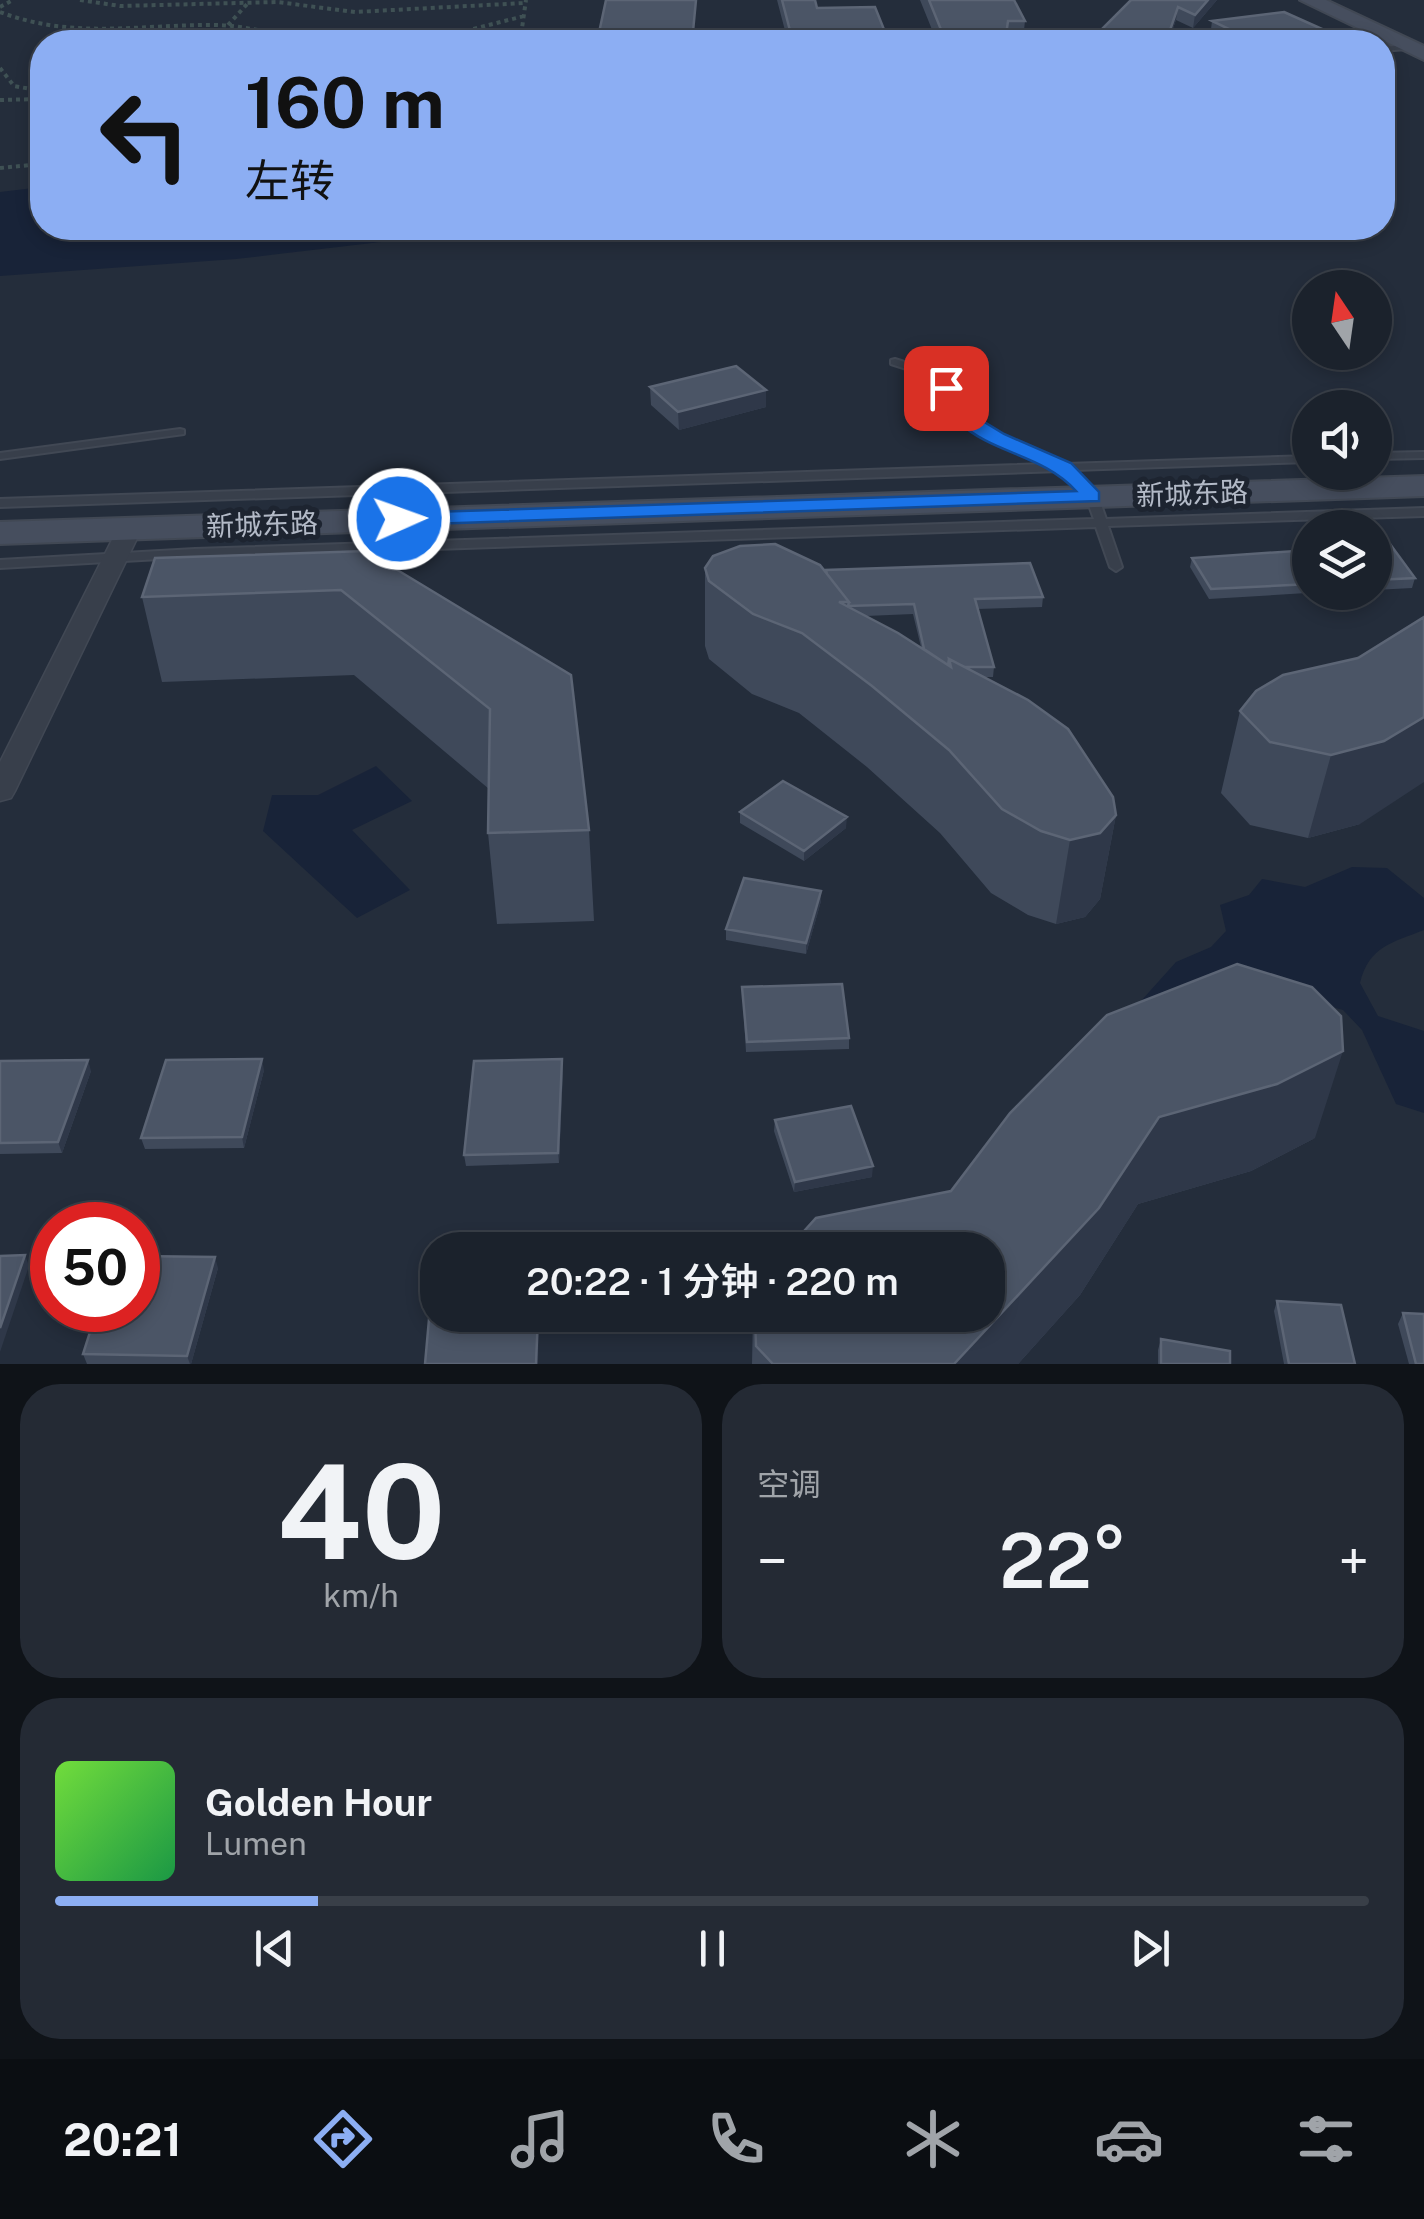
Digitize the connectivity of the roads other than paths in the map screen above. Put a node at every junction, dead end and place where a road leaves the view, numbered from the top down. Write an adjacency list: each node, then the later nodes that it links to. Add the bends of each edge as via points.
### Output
1 (1310, 0): 2 (main road)
2 (1374, 30)
3 (895, 362): 9 (lane, via 926,372 966,418 998,438)
4 (180, 432): 6 (lane)
5 (1424, 455): 7 (lane)
6 (0, 456)
7 (1392, 456)
8 (1292, 459): 9 (lane)
9 (1064, 467): 11 (lane); 12 (lane)
10 (1424, 486): 12 (main road, 新城东路)
11 (0, 503)
12 (1098, 509): 13 (lane); 15 (main road, 新城东路); 17 (lane)
13 (1424, 512)
14 (0, 533): 15 (main road, 新城东路)
15 (122, 543): 16 (lane); 18 (street)
16 (0, 564)
17 (1116, 567)
18 (0, 791)

